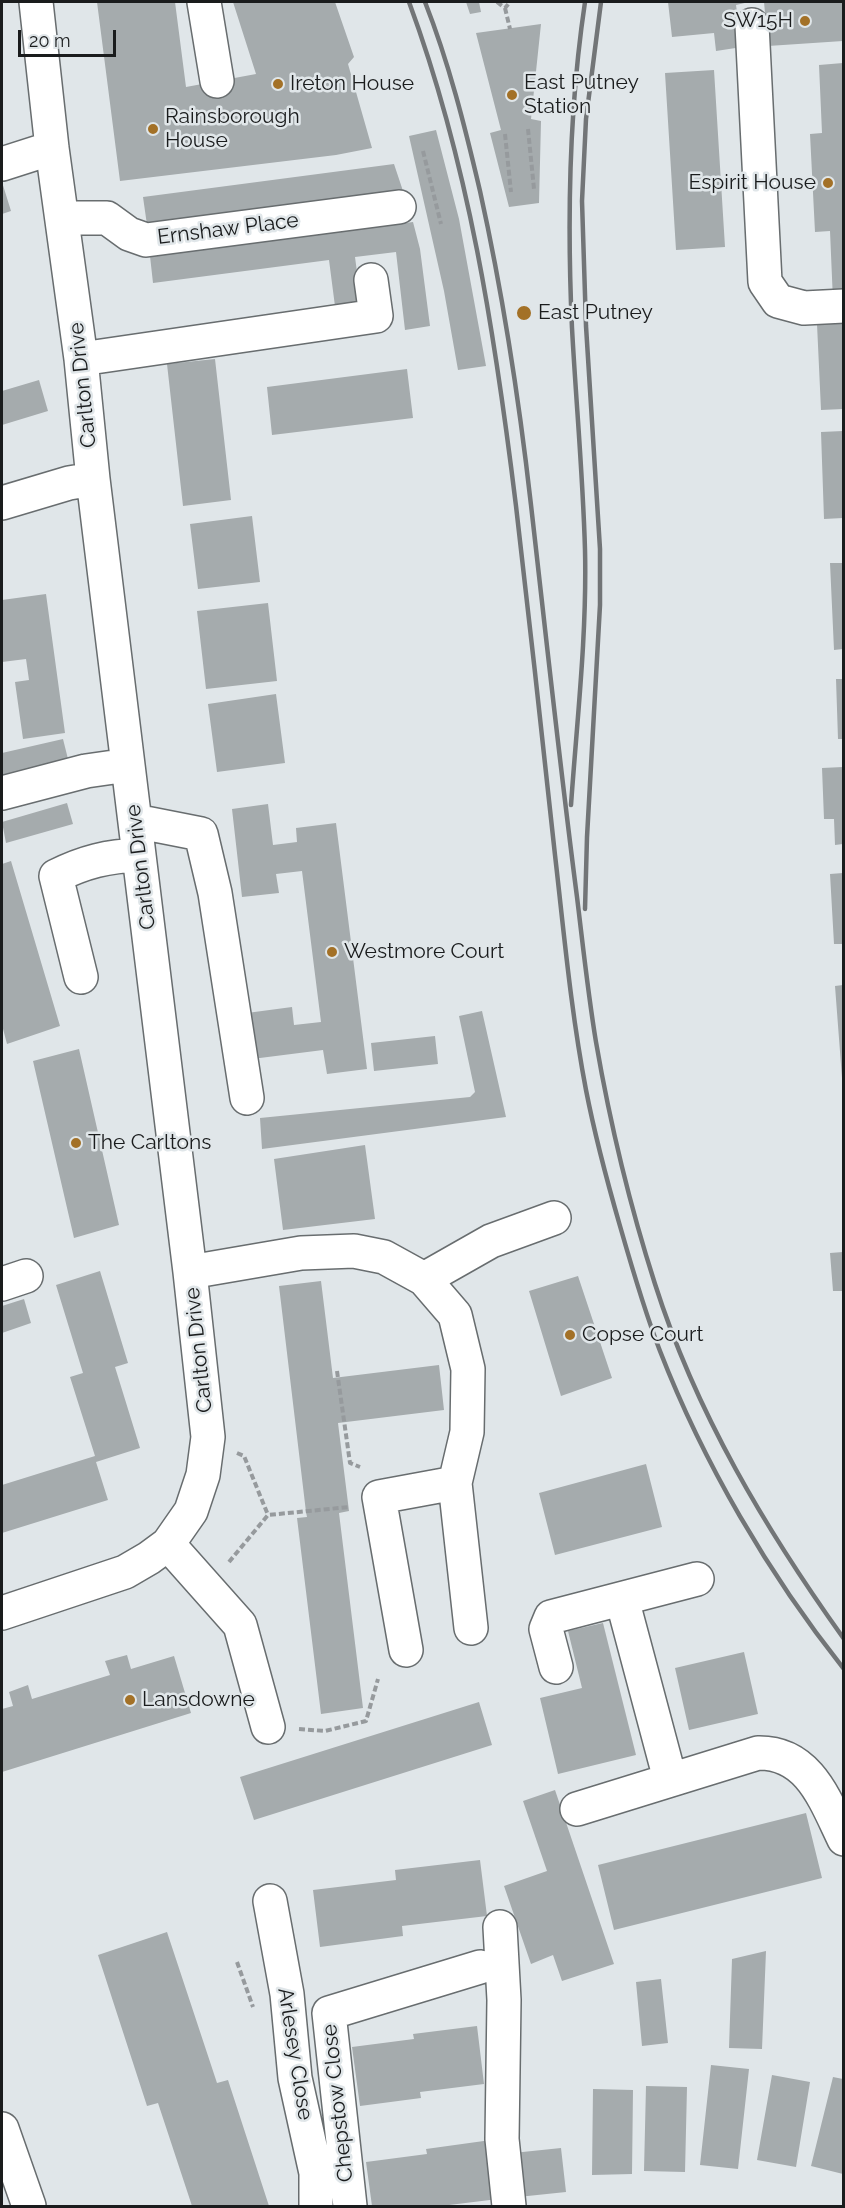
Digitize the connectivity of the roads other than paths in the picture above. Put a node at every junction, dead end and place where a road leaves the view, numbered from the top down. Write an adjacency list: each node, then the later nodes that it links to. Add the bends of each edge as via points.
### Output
1 (36, 2): 5 (street, Carlton Drive)
2 (204, 2): 4 (street)
3 (752, 26): 10 (street, via 765,282 778,302 804,308)
4 (217, 81)
5 (52, 148): 6 (street); 8 (street, Carlton Drive)
6 (2, 164)
7 (399, 207): 8 (street, Ernshaw Place, via 146,240 129,234 107,218)
8 (63, 218): 11 (street, Carlton Drive)
9 (371, 280): 11 (street, via 376,316)
10 (843, 306)
11 (81, 359): 12 (street, Carlton Drive)
12 (93, 479): 13 (street); 14 (street, Carlton Drive)
13 (2, 503)
14 (128, 765): 15 (street, via 86,771); 16 (street, Carlton Drive)
15 (2, 793)
16 (135, 821): 17 (street, Carlton Drive); 19 (street, via 201,834 215,893)
17 (139, 855): 18 (street, via 110,856 56,876); 21 (street, Carlton Drive)
18 (81, 976)
19 (247, 1098)
20 (554, 1218): 22 (street, via 491,1241)
21 (190, 1272): 22 (street, via 301,1253 354,1251 384,1257); 24 (street, Carlton Drive, via 208,1437 203,1475 191,1511)
22 (424, 1279): 23 (street, via 455,1315 468,1369 467,1432)
23 (455, 1483): 28 (street); 29 (street, via 379,1497)
24 (168, 1544): 27 (street, Carlton Drive, via 125,1572); 31 (street, via 240,1625)
25 (697, 1579): 26 (street)
26 (622, 1599): 30 (street, via 551,1617 546,1629); 32 (street)
27 (2, 1613)
28 (471, 1628)
29 (406, 1650)
30 (556, 1667)
31 (268, 1727)
32 (670, 1779): 33 (street); 34 (street, via 758,1753 773,1753 803,1769 822,1794)
33 (577, 1809)
34 (843, 1839)
35 (270, 1901): 40 (street, Arlesey Close, via 295,2078 316,2173)
36 (500, 1927): 42 (street, via 504,2000 502,2139)
37 (480, 1967): 41 (street, Chepstow Close, via 329,2013)
38 (5, 2150): 39 (street)
39 (29, 2206)
40 (316, 2206)
41 (350, 2206)
42 (509, 2206)

